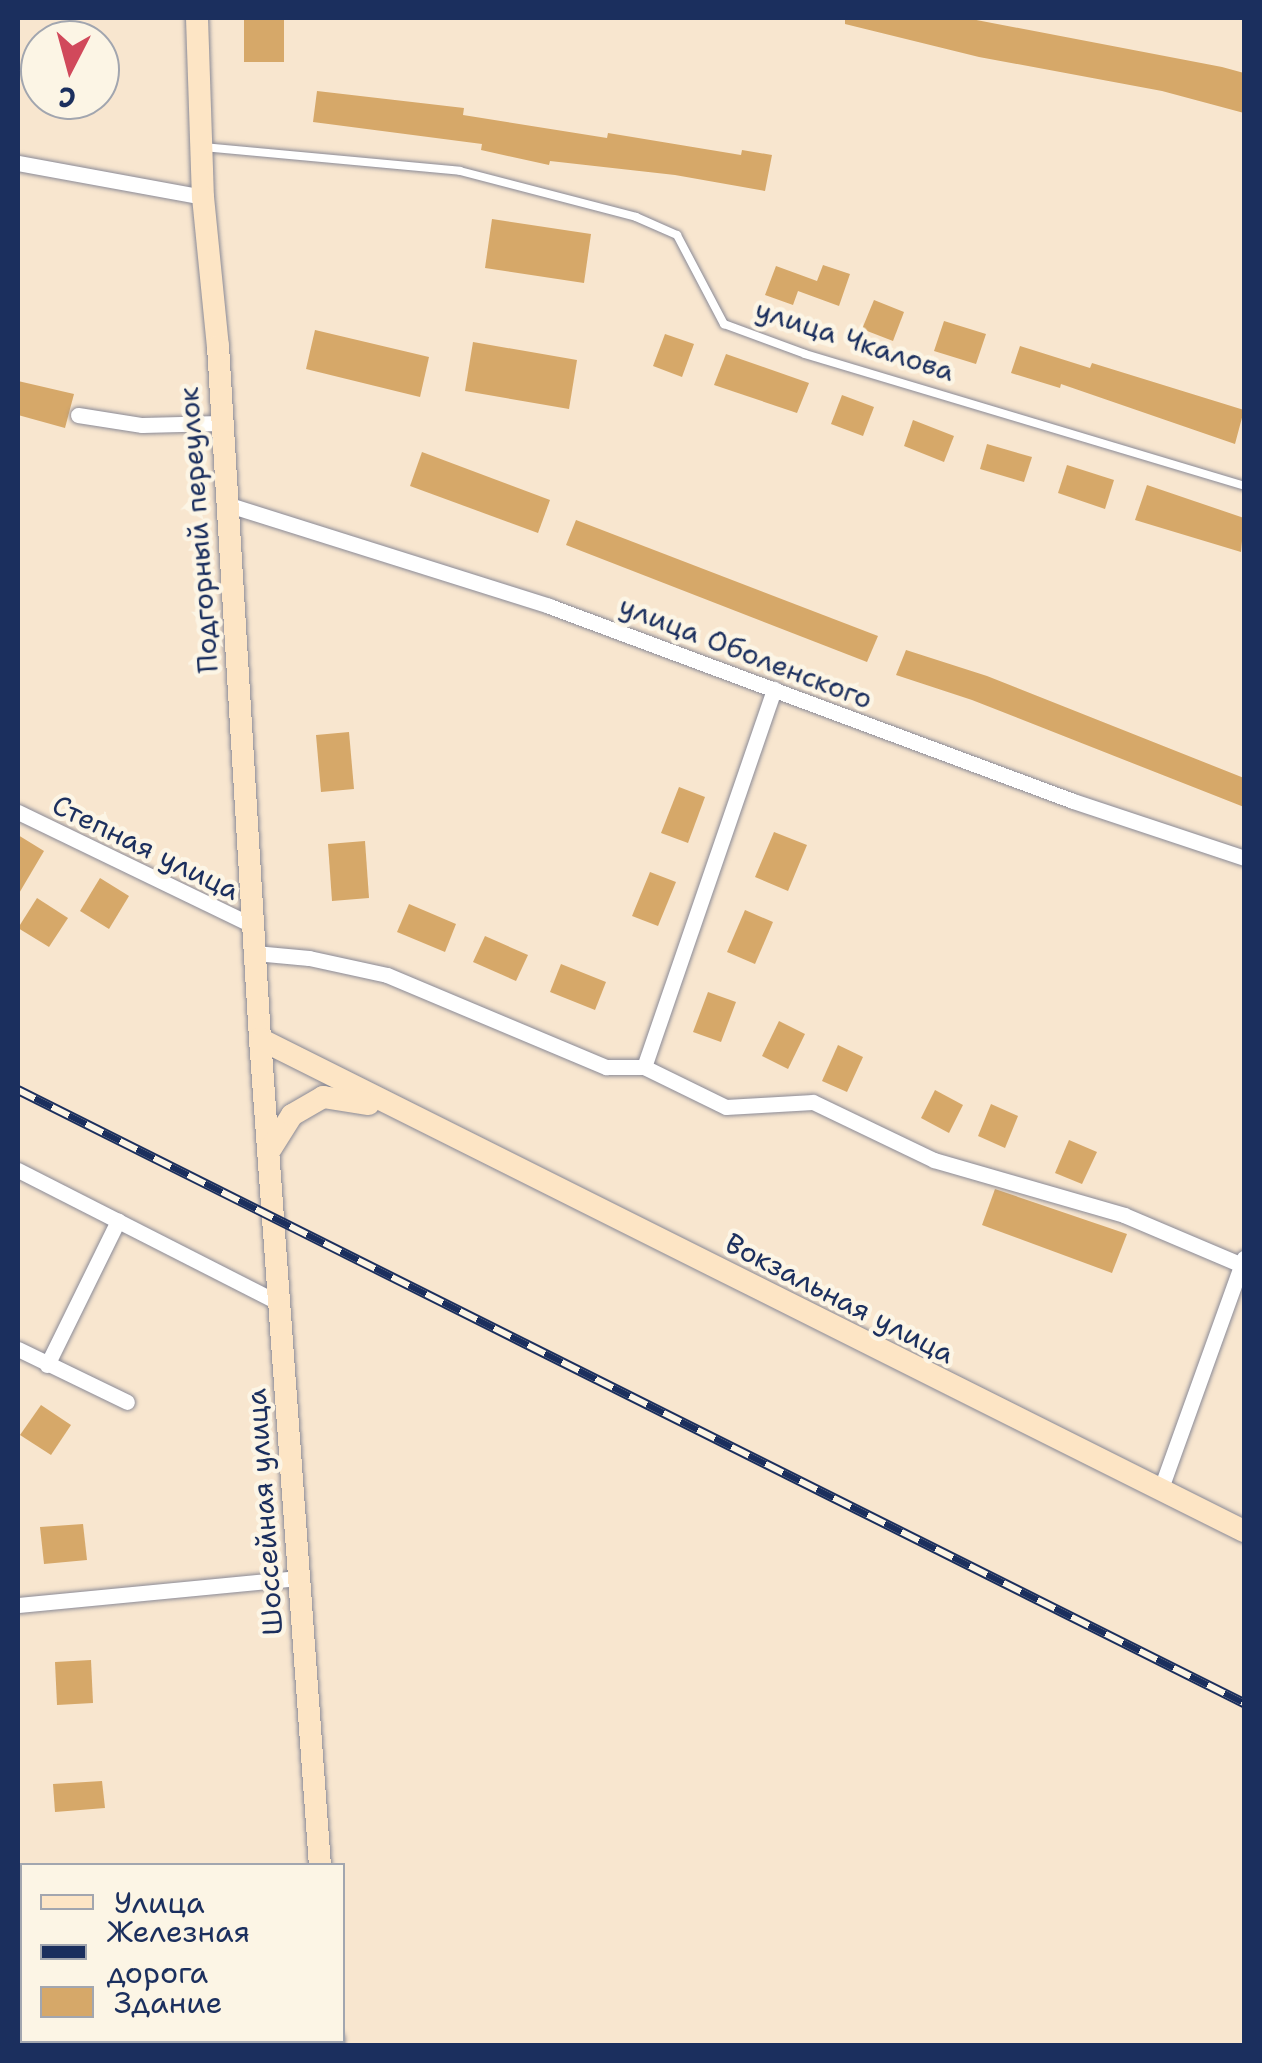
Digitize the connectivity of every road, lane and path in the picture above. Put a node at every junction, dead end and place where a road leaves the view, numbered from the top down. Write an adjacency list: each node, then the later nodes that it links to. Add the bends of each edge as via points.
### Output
1 (197, 18): 2 (main road, Подгорный переулок)
2 (202, 147): 4 (main road, Подгорный переулок); 7 (lane, улица Чкалова, via 460,171 636,217 676,235 724,324)
3 (18, 163): 4 (street)
4 (204, 197): 6 (main road, Подгорный переулок)
5 (78, 415): 6 (street, via 142,425)
6 (220, 423): 8 (main road, Подгорный переулок)
7 (1244, 486)
8 (226, 504): 9 (street, улица Оболенского, via 516,594); 12 (main road, Подгорный переулок)
9 (774, 689): 11 (street, улица Оболенского); 15 (street)
10 (18, 812): 12 (street, Степная улица)
11 (1244, 858)
12 (254, 926): 13 (main road, Подгорный переулок)
13 (255, 953): 14 (main road, Подгорный переулок); 15 (street, via 386,976 606,1068)
14 (260, 1039): 16 (main road); 17 (main road, Подгорный переулок)
15 (644, 1067): 20 (street, via 726,1107 812,1102 934,1160 1124,1215)
16 (410, 1117): 17 (main road, via 350,1098 323,1097 292,1116); 25 (main road, Вокзальная улица)
17 (268, 1153): 21 (main road, Шоссейная улица)
18 (18, 1170): 19 (street)
19 (118, 1221): 21 (street); 23 (street)
20 (1243, 1262): 25 (street)
21 (279, 1303): 27 (main road, Шоссейная улица)
22 (18, 1349): 23 (street)
23 (47, 1364): 24 (street)
24 (127, 1402)
25 (1160, 1491): 26 (main road, Вокзальная улица)
26 (1244, 1532)
27 (299, 1578): 28 (street); 29 (main road, Шоссейная улица)
28 (18, 1606)
29 (320, 1863)

